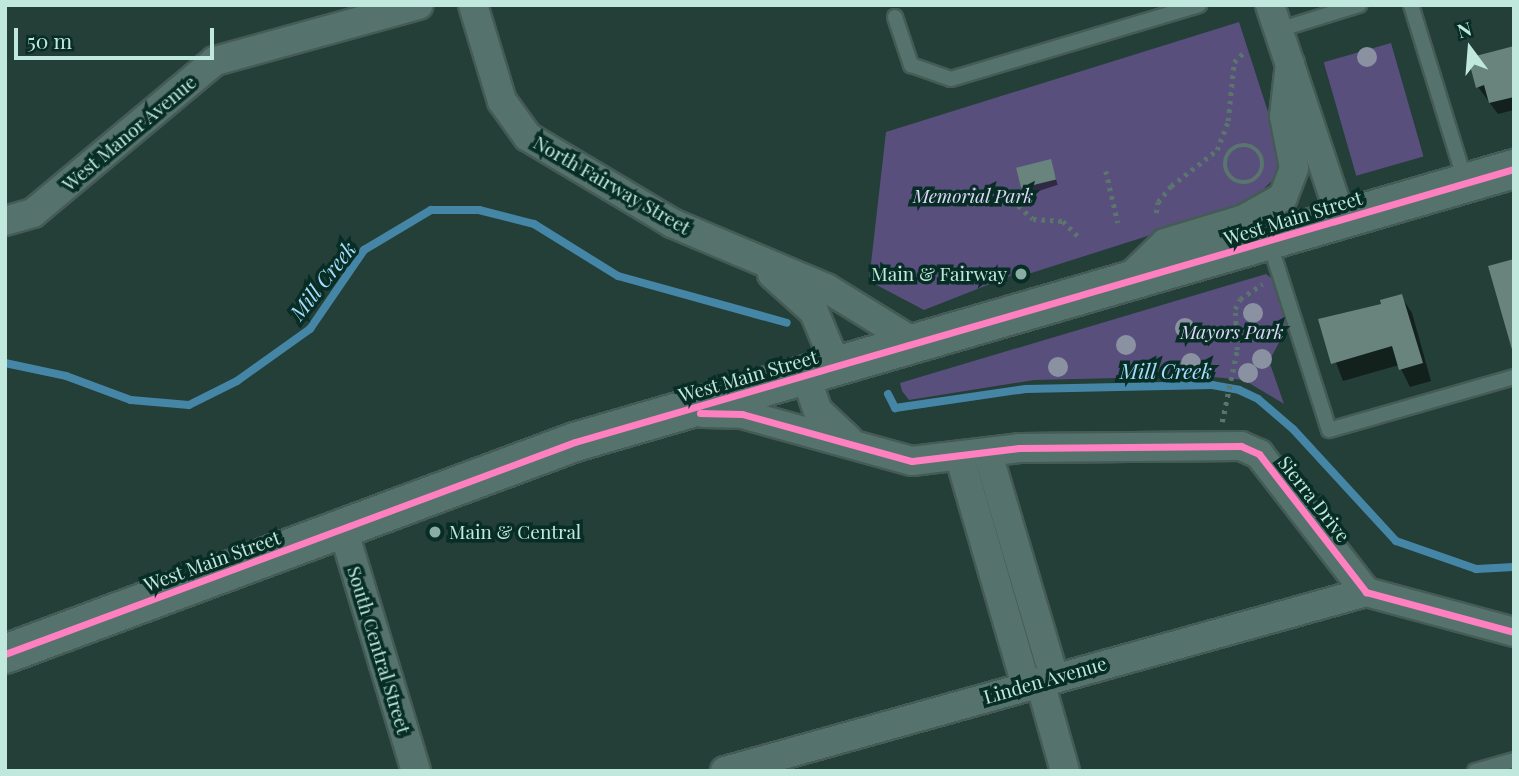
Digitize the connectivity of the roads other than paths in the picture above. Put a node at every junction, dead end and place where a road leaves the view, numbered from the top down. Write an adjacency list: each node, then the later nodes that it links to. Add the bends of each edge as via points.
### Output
1 (418, 5): 12 (street, West Manor Avenue, via 215,61 33,213)
2 (473, 5): 13 (street, North Fairway Street, via 502,101 528,137 672,223)
3 (1199, 5): 6 (lane, via 951,79 911,65)
4 (1359, 5): 7 (lane)
5 (1411, 5): 10 (lane)
6 (895, 17)
7 (1274, 18): 8 (street)
8 (1290, 63): 11 (street); 15 (street, via 1284,117 1294,168 1283,197 1244,219 1165,243)
9 (1514, 169): 10 (street, West Main Street)
10 (1465, 183): 11 (street, West Main Street)
11 (1341, 219): 14 (street, West Main Street)
12 (5, 221)
13 (751, 256): 16 (street, North Fairway Street, via 826,288); 17 (street, North Fairway Street, via 814,312)
14 (1270, 258): 15 (street, West Main Street); 18 (lane, via 1329,430)
15 (1122, 285): 16 (street, West Main Street)
16 (917, 344): 17 (street, West Main Street)
17 (822, 372): 19 (street, West Main Street); 20 (street, North Fairway Street, via 824,419)
18 (1514, 377)
19 (680, 412): 20 (street, Sierra Drive, via 742,414); 23 (street, West Main Street, via 575,442)
20 (874, 454): 22 (street, Sierra Drive, via 912,461)
21 (988, 454): 22 (street, Sierra Drive); 24 (street); 25 (street, Sierra Drive, via 1019,448 1241,446 1259,454)
22 (960, 458): 24 (street)
23 (343, 529): 27 (street, West Main Street); 30 (street, South Central Street)
24 (1005, 557): 28 (street)
25 (1366, 592): 26 (street); 28 (street, Linden Avenue)
26 (1514, 632)
27 (5, 654)
28 (1040, 681): 31 (street, Linden Avenue); 32 (street)
29 (1514, 760): 33 (lane)
30 (416, 771)
31 (725, 771)
32 (1065, 771)
33 (1475, 771)

